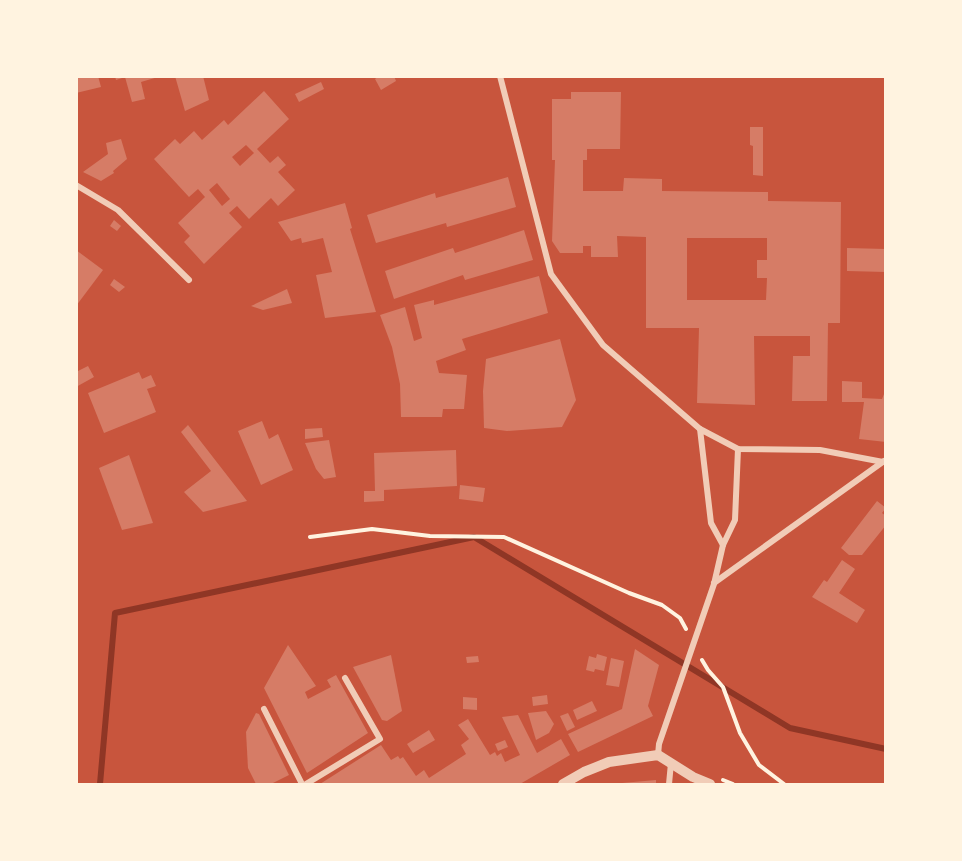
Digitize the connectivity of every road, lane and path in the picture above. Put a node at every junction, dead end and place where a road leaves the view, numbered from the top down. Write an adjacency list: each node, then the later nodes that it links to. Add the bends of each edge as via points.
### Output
1 (500, 76): 4 (street, via 551,274 603,345)
2 (76, 185): 3 (street, via 118,210)
3 (189, 280)
4 (700, 429): 5 (street); 8 (street, via 711,523)
5 (738, 449): 6 (street, via 820,450); 8 (street, via 735,520)
6 (884, 461): 9 (street)
7 (310, 537): 10 (path, via 372,529 430,536 504,537 662,605)
8 (723, 545): 9 (street)
9 (714, 584): 14 (street)
10 (680, 618)
11 (708, 669): 21 (path, via 723,687 740,733 759,765)
12 (345, 678): 17 (street, via 380,739)
13 (264, 709): 16 (street)
14 (659, 749): 15 (street); 18 (street, via 609,762)
15 (671, 762): 19 (street); 20 (street)
16 (302, 784)
17 (306, 784)
18 (563, 784)
19 (669, 784)
20 (710, 784)
21 (784, 784)

